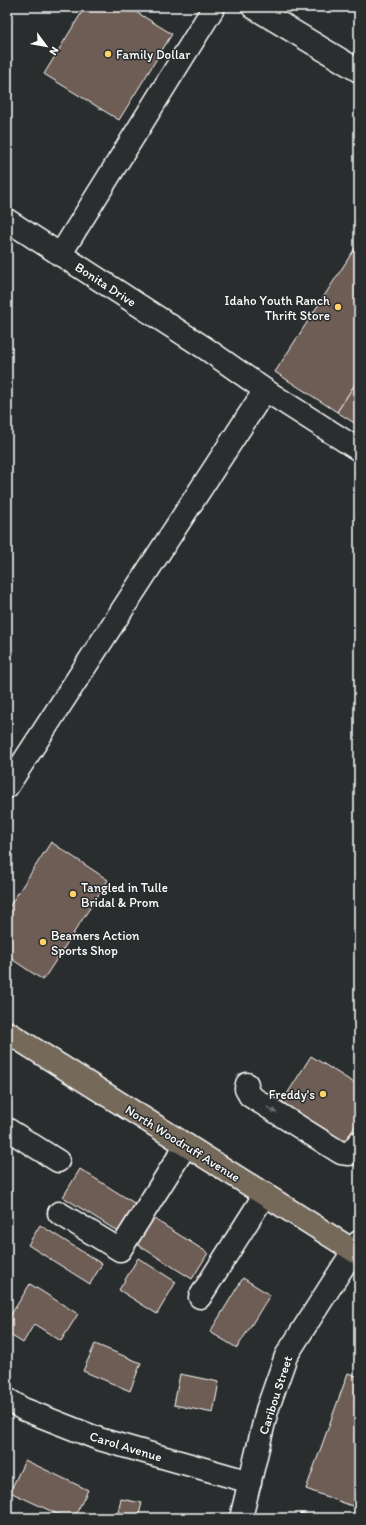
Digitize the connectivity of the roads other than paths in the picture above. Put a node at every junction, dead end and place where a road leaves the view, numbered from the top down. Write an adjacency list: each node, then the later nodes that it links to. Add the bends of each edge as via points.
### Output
1 (214, 7): 5 (street)
2 (253, 7): 3 (street)
3 (359, 71)
4 (7, 220): 5 (street, Bonita Drive)
5 (60, 255): 6 (street, Bonita Drive, via 205,348)
6 (265, 390): 7 (street, Bonita Drive); 8 (street)
7 (359, 450)
8 (7, 786)
9 (7, 1032): 13 (main road, North Woodruff Avenue)
10 (247, 1084): 12 (street, one-way to 12, via 246,1089 250,1096 341,1153 349,1154)
11 (7, 1129): 14 (street)
12 (359, 1142)
13 (186, 1145): 15 (main road, North Woodruff Avenue); 16 (street, via 120,1250)
14 (58, 1161)
15 (265, 1194): 17 (main road, North Woodruff Avenue); 18 (street)
16 (59, 1213)
17 (357, 1249): 20 (street, Caribou Street, via 286,1356 267,1410)
18 (200, 1297)
19 (7, 1399): 20 (street, Carol Avenue, via 23,1409 99,1439)
20 (250, 1482): 21 (street, Caribou Street)
21 (241, 1518)

